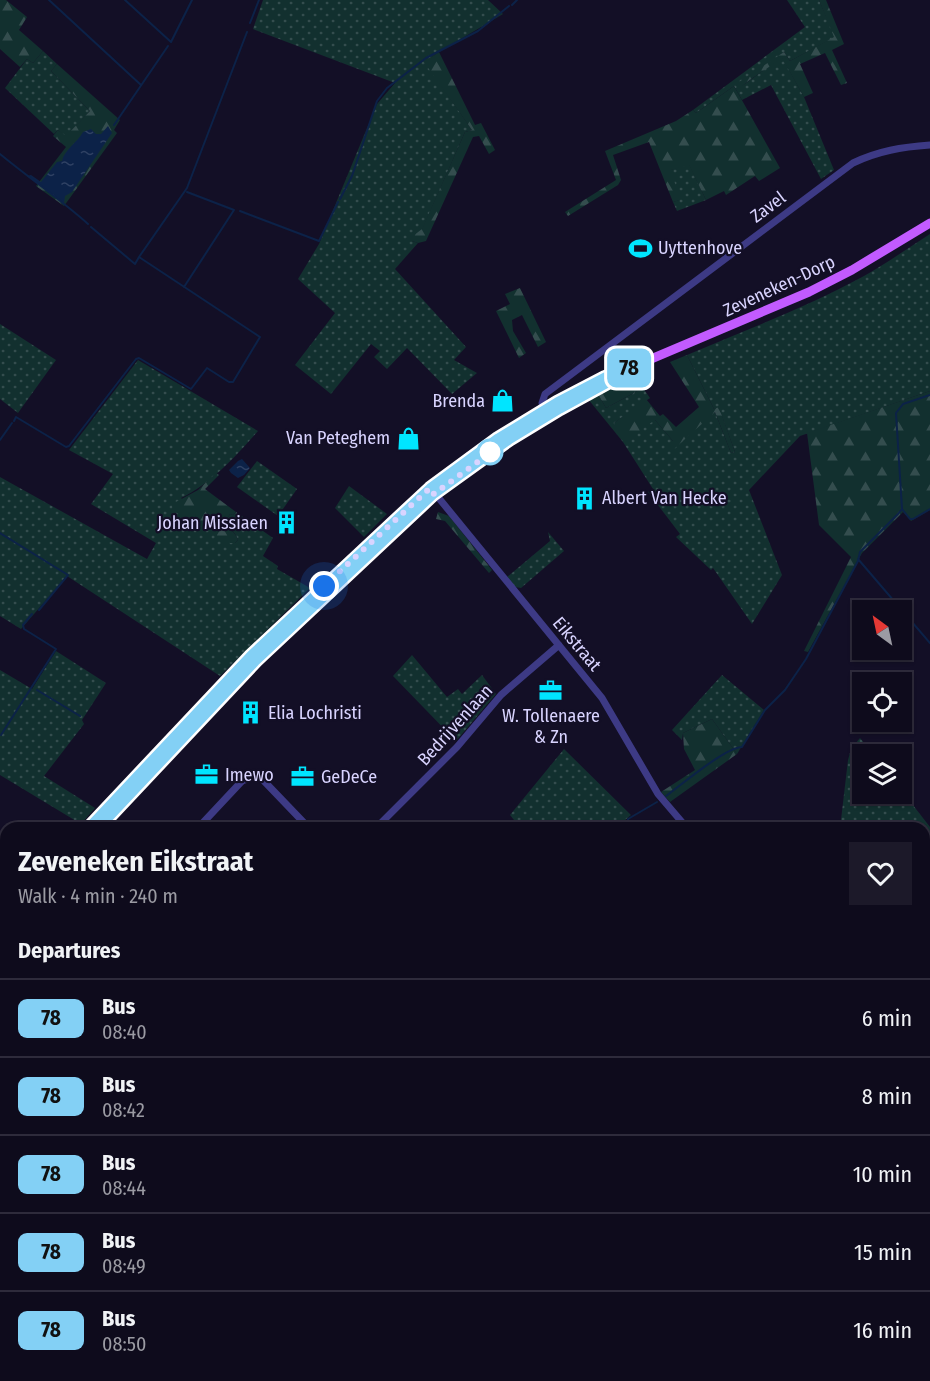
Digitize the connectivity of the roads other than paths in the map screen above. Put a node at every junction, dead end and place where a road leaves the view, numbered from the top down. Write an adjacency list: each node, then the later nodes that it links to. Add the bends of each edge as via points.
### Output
1 (930, 145): 3 (street, Zavel, via 880,152 853,163)
2 (930, 223): 4 (main road, Zeveneken-Dorp, via 809,292 634,366)
3 (552, 389): 4 (street); 5 (street, via 542,399)
4 (558, 405): 5 (main road, Zeveneken-Dorp)
5 (546, 413): 6 (main road, Zeveneken-Dorp)
6 (432, 491): 7 (street, Eikstraat); 8 (main road, via 251,655); 9 (main road, via 256,661)
7 (559, 645): 12 (street, Bedrijvenlaan, via 501,695 457,747); 13 (street, Eikstraat, via 602,698 658,794)
8 (94, 822)
9 (105, 822)
10 (204, 822): 11 (street, via 242,781 253,777 263,780)
11 (303, 822)
12 (382, 822)
13 (682, 822)

